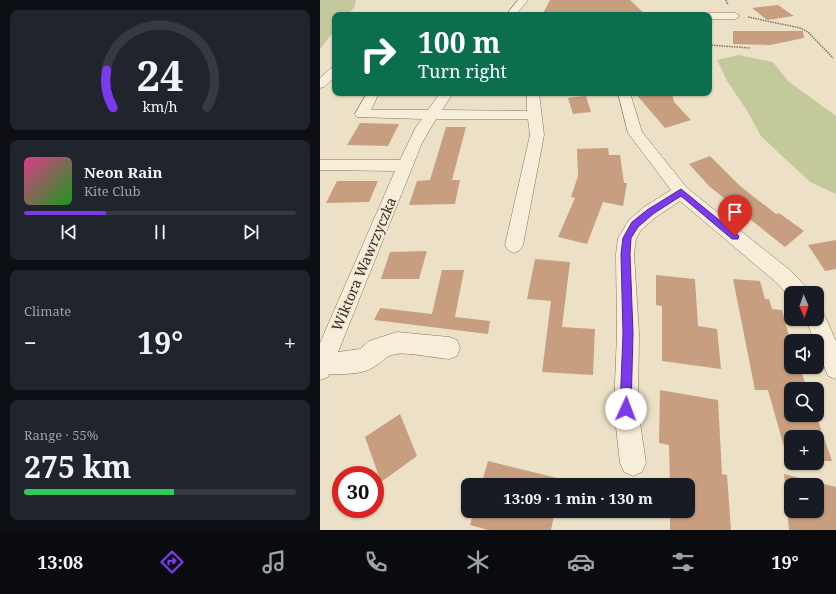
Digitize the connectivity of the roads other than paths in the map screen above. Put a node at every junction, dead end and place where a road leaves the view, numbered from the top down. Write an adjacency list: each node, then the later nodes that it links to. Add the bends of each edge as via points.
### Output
1 (523, 0): 2 (street)
2 (513, 12)
3 (712, 16): 4 (street)
4 (735, 16)
5 (332, 74): 6 (street)
6 (320, 84)
7 (371, 96): 11 (street, via 362,114)
8 (445, 96): 11 (street, Wiktora Wawrzyczka)
9 (533, 96): 12 (street)
10 (625, 96): 15 (street, via 635,133)
11 (433, 114): 12 (street); 14 (street, Wiktora Wawrzyczka, via 423,127)
12 (534, 115): 16 (street, via 537,135)
13 (320, 165): 14 (street)
14 (405, 166): 20 (street, Wiktora Wawrzyczka)
15 (681, 192): 17 (street); 22 (street, via 645,216 635,225 627,238 626,409)
16 (514, 245)
17 (792, 286)
18 (819, 326): 21 (street)
19 (449, 348): 20 (street, via 396,343 377,349 365,360)
20 (321, 365)
21 (836, 368)
22 (633, 463)

